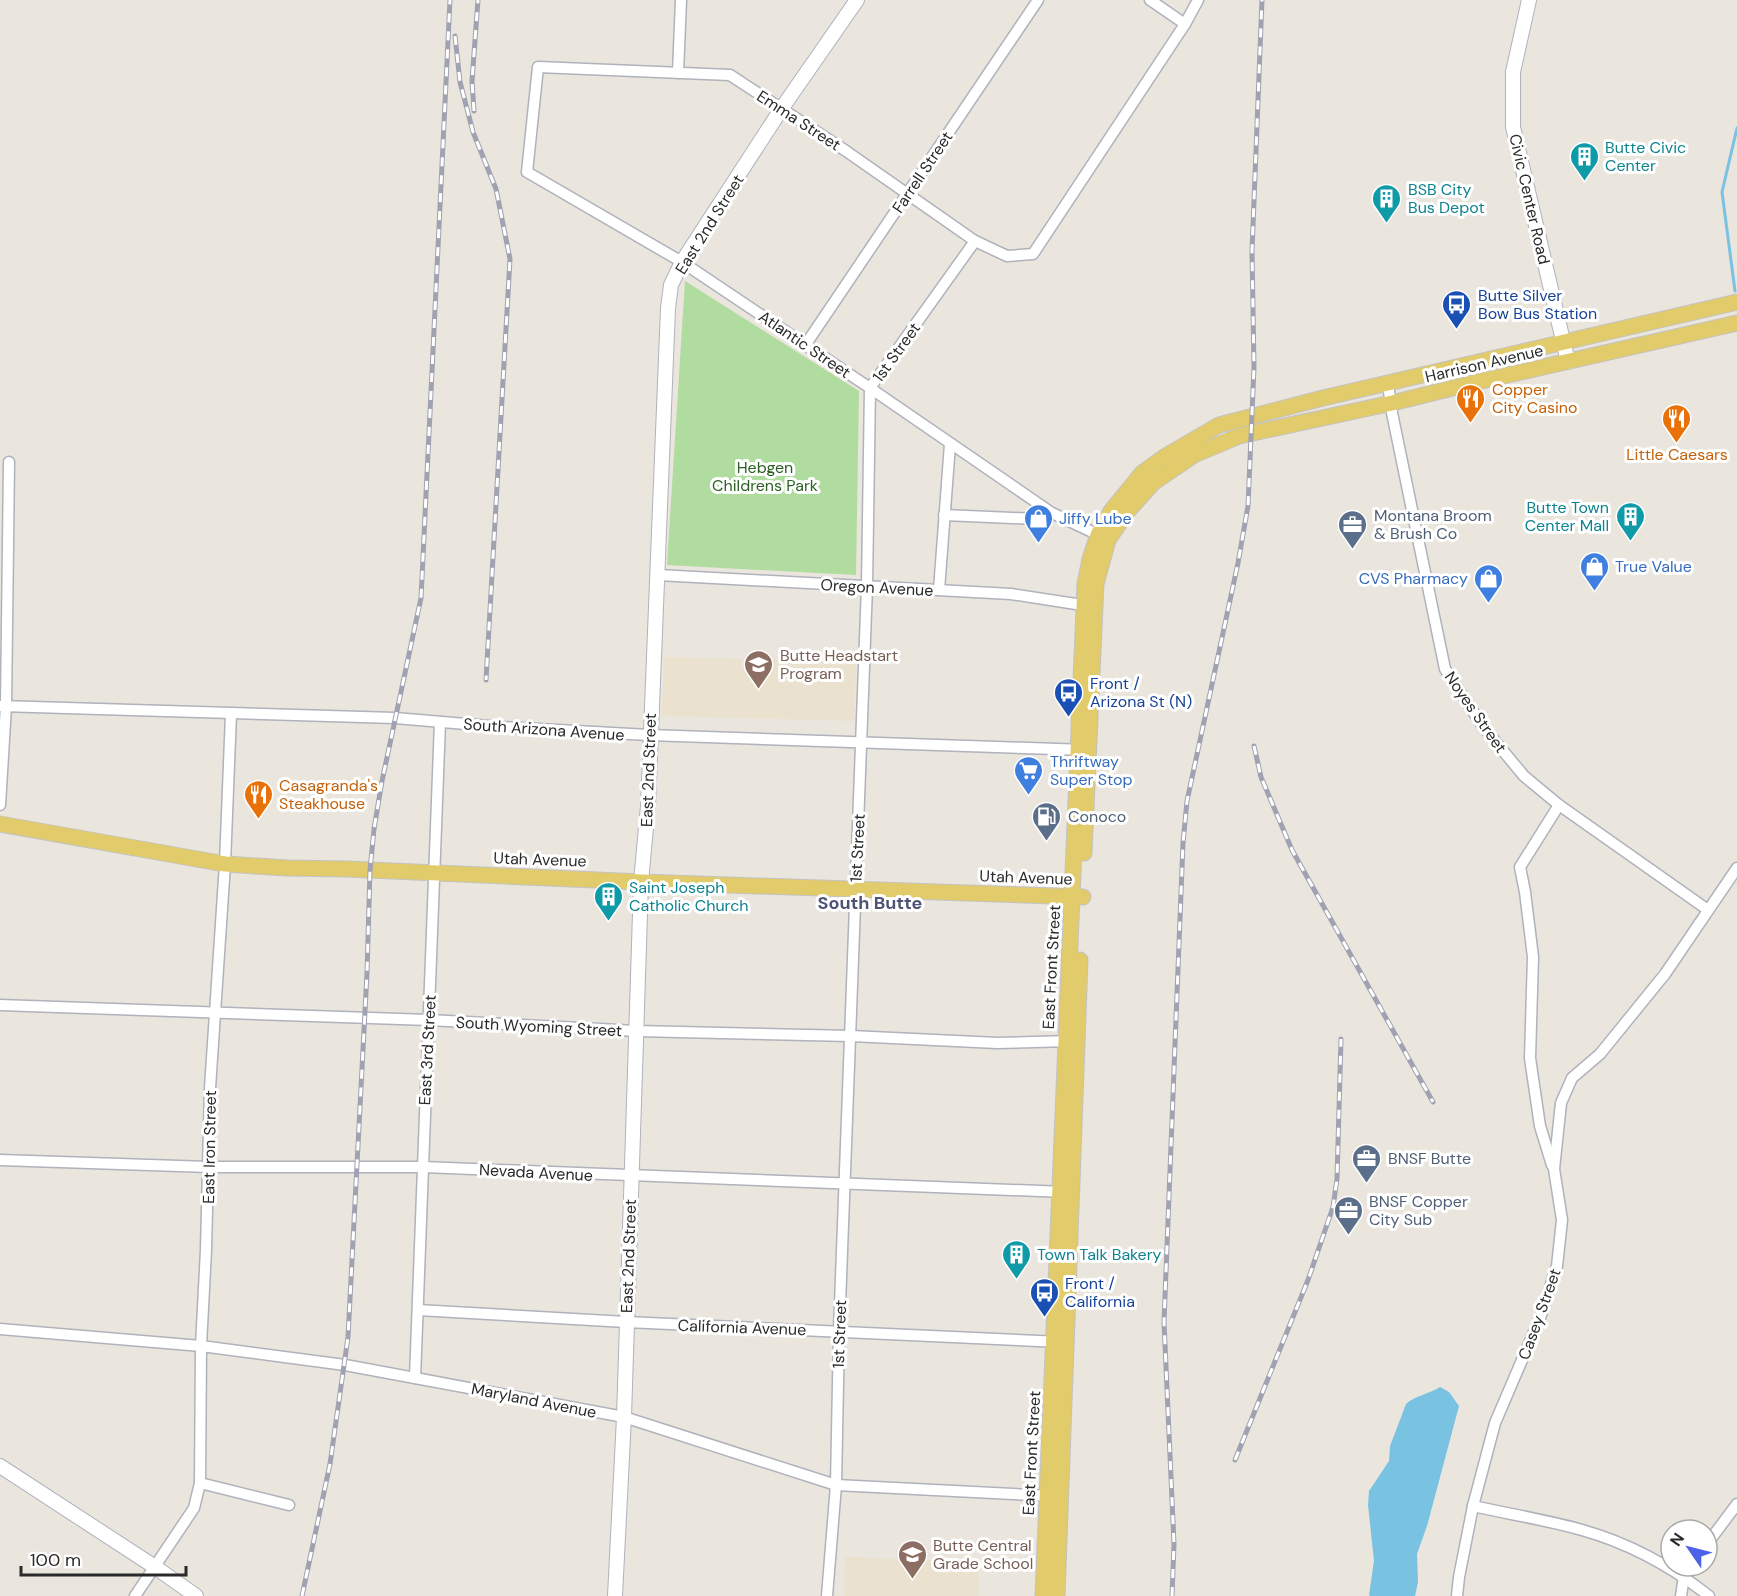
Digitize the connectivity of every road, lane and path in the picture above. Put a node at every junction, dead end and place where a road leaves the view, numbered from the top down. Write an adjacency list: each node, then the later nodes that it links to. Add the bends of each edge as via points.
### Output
1 (681, 0): 8 (street)
2 (857, 0): 9 (street, East 2nd Street)
3 (1038, 0): 11 (street, Farrell Street)
4 (1150, 0): 7 (street)
5 (1198, 0): 7 (street)
6 (1529, 0): 16 (street, Civic Center Road, via 1513,72 1513,127)
7 (1185, 24): 12 (street, Emma Street, via 1033,254 1006,256)
8 (678, 73): 9 (street, Emma Street, via 730,75); 10 (street, Emma Street, via 538,67)
9 (782, 108): 11 (street, Emma Street); 13 (street, East 2nd Street)
10 (527, 172): 13 (street, Atlantic Street)
11 (908, 194): 12 (street, Emma Street); 17 (street, Farrell Street)
12 (975, 241): 20 (street, 1st Street)
13 (682, 262): 17 (street, Atlantic Street); 31 (street, East 2nd Street, via 671,285 668,308)
14 (1737, 302): 16 (main road, Harrison Avenue)
15 (1737, 323): 18 (main road, Harrison Avenue)
16 (1564, 343): 18 (street, Civic Center Road); 19 (main road, Harrison Avenue)
17 (806, 344): 20 (street, Atlantic Street)
18 (1568, 362): 22 (main road, Harrison Avenue)
19 (1388, 384): 21 (main road, Harrison Avenue); 22 (street, Noyes Street)
20 (870, 388): 26 (street, Atlantic Street); 32 (street, 1st Street)
21 (1323, 398): 23 (main road, Harrison Avenue); 24 (main road, via 1320,409)
22 (1392, 403): 24 (main road, Harrison Avenue); 41 (street, Noyes Street, via 1445,669 1484,728 1524,776)
23 (1244, 418): 30 (main road, East Front Street, via 1219,425 1187,442 1142,473 1111,511)
24 (1261, 431): 25 (main road, Harrison Avenue)
25 (1239, 436): 30 (main road, East Front Street, via 1194,455 1153,483)
26 (950, 444): 28 (street, Atlantic Street); 29 (street)
27 (9, 462): 35 (street)
28 (1052, 513): 29 (street, via 1037,519); 30 (street, Atlantic Street)
29 (944, 515): 33 (street)
30 (1103, 538): 34 (main road, East Front Street, via 1090,559 1084,584)
31 (658, 575): 32 (street, Oregon Avenue); 38 (street, East 2nd Street)
32 (867, 586): 33 (street, Oregon Avenue); 39 (street, 1st Street)
33 (939, 590): 34 (street, Oregon Avenue, via 1011,594)
34 (1089, 606): 40 (main road, East Front Street)
35 (3, 706): 36 (street, South Arizona Avenue); 42 (street)
36 (231, 714): 37 (street, South Arizona Avenue); 44 (street, East Iron Street)
37 (440, 722): 38 (street, South Arizona Avenue); 46 (street, East 3rd Street)
38 (649, 735): 39 (street, South Arizona Avenue); 47 (street, East 2nd Street)
39 (861, 743): 40 (street, South Arizona Avenue); 48 (street, 1st Street)
40 (1083, 750): 49 (main road, East Front Street)
41 (1559, 805): 50 (street, Noyes Street); 60 (street, via 1520,867 1533,957 1530,1058 1540,1126)
42 (0, 806)
43 (0, 824): 44 (main road, Utah Avenue)
44 (225, 864): 46 (main road, Utah Avenue); 52 (street, East Iron Street)
45 (1737, 868): 50 (street, Casey Street)
46 (433, 873): 47 (main road, Utah Avenue); 53 (street, East 3rd Street)
47 (641, 882): 48 (main road, Utah Avenue); 54 (street, East 2nd Street)
48 (855, 888): 49 (main road, Utah Avenue); 55 (street, 1st Street)
49 (1078, 897): 56 (main road, East Front Street)
50 (1708, 910): 60 (street, Casey Street, via 1629,1020 1600,1054 1572,1078 1561,1103)
51 (0, 1005): 52 (street, South Wyoming Street)
52 (214, 1013): 53 (street, South Wyoming Street); 58 (street, East Iron Street)
53 (429, 1020): 54 (street, South Wyoming Street); 59 (street, East 3rd Street)
54 (637, 1031): 55 (street, South Wyoming Street); 61 (street, East 2nd Street)
55 (851, 1036): 56 (street, South Wyoming Street, via 997,1043); 62 (street, 1st Street)
56 (1072, 1041): 63 (main road, East Front Street)
57 (0, 1160): 58 (street, Nevada Avenue)
58 (209, 1167): 59 (street, Nevada Avenue); 69 (street, East Iron Street)
59 (423, 1167): 61 (street, Nevada Avenue); 64 (street, East 3rd Street)
60 (1554, 1169): 78 (street, Casey Street, via 1562,1220 1557,1266 1540,1318 1495,1423)
61 (632, 1176): 62 (street, Nevada Avenue); 65 (street, East 2nd Street)
62 (845, 1183): 63 (street, Nevada Avenue); 67 (street, 1st Street)
63 (1065, 1192): 68 (main road, East Front Street)
64 (418, 1310): 65 (street, California Avenue); 70 (street, East 3rd Street)
65 (626, 1322): 67 (street, California Avenue); 71 (street, East 2nd Street)
66 (0, 1329): 69 (street, Maryland Avenue)
67 (839, 1331): 68 (street, California Avenue); 74 (street, 1st Street)
68 (1061, 1342): 75 (main road, East Front Street)
69 (201, 1346): 70 (street, Maryland Avenue); 73 (street, East Iron Street)
70 (415, 1377): 71 (street, Maryland Avenue)
71 (624, 1417): 74 (street, Maryland Avenue); 86 (street, East 2nd Street)
72 (0, 1466): 81 (street)
73 (200, 1483): 77 (street); 81 (street, East Iron Street, via 194,1508)
74 (836, 1485): 75 (street, Maryland Avenue); 87 (street, 1st Street)
75 (1054, 1496): 88 (main road, East Front Street); 89 (main road, East Front Street)
76 (1737, 1504): 79 (street)
77 (290, 1505)
78 (1473, 1506): 80 (street, via 1582,1530); 90 (street, Casey Street)
79 (1719, 1529)
80 (1659, 1562)
81 (156, 1567): 84 (street, East Iron Street); 85 (street)
82 (1684, 1578): 91 (street)
83 (1686, 1578): 92 (street)
84 (135, 1596)
85 (196, 1596)
86 (615, 1596)
87 (827, 1596)
88 (1043, 1596)
89 (1057, 1596)
90 (1457, 1596)
91 (1681, 1596)
92 (1709, 1596)

